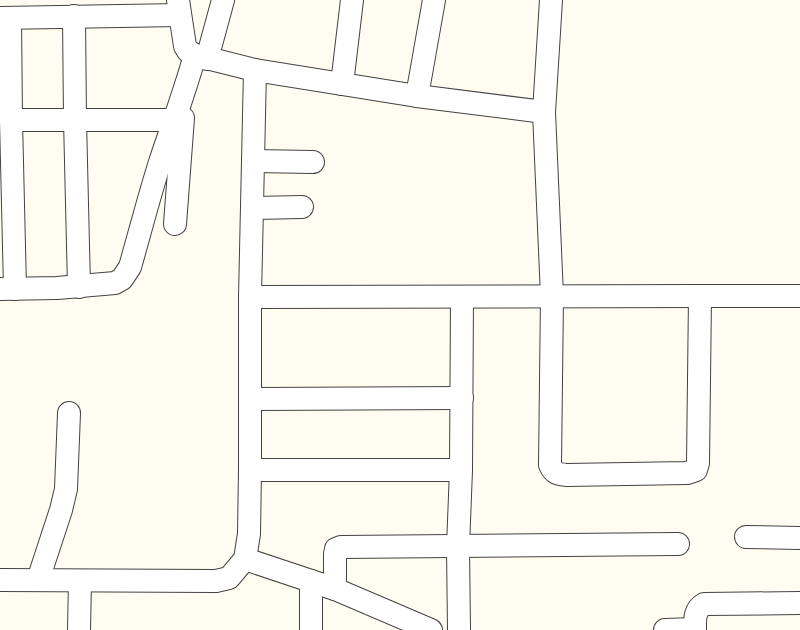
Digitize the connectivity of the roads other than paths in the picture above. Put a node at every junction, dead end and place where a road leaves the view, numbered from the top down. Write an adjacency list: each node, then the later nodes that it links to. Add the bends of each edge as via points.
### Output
1 (223, 0): 9 (street)
2 (352, 0): 11 (street)
3 (434, 0): 13 (street)
4 (551, 0): 14 (street)
5 (179, 7): 7 (street); 9 (street, via 185,46 188,51)
6 (36, 9): 7 (street); 8 (street)
7 (74, 16): 16 (street)
8 (5, 18): 15 (street)
9 (201, 57): 10 (street); 12 (street)
10 (255, 70): 11 (street); 18 (street)
11 (342, 84): 13 (street)
12 (184, 95): 17 (street); 22 (street)
13 (417, 96): 14 (street)
14 (544, 112): 25 (street)
15 (11, 120): 16 (street); 24 (street)
16 (75, 120): 17 (street); 23 (street)
17 (174, 120): 23 (street, via 130,267 122,279 115,283)
18 (253, 161): 19 (street); 21 (street)
19 (312, 162)
20 (302, 207): 21 (street)
21 (252, 208): 28 (street)
22 (175, 224)
23 (80, 286): 24 (street)
24 (8, 289)
25 (552, 296): 26 (street); 26 (street, via 550,465 552,471 567,475 687,473 696,470); 29 (street)
26 (700, 296): 27 (street)
27 (800, 296)
28 (250, 297): 29 (street); 31 (street)
29 (462, 297): 30 (street)
30 (462, 398): 31 (street); 34 (street)
31 (250, 399): 33 (street)
32 (69, 413): 41 (street, via 66,489)
33 (250, 470): 34 (street); 39 (street)
34 (461, 470): 38 (street)
35 (746, 537): 36 (street)
36 (800, 538)
37 (678, 544): 38 (street)
38 (458, 546): 44 (street, via 341,546 336,549 335,554); 50 (street)
39 (245, 560): 42 (street, via 230,578 216,581); 43 (street)
40 (0, 580): 41 (street)
41 (38, 580): 42 (street)
42 (80, 581): 47 (street)
43 (311, 581): 44 (street); 48 (street)
44 (335, 589): 49 (street)
45 (800, 603): 46 (street, via 704,604 698,607)
46 (695, 629): 51 (street)
47 (79, 630)
48 (311, 630)
49 (431, 630)
50 (458, 630)
51 (664, 630)

